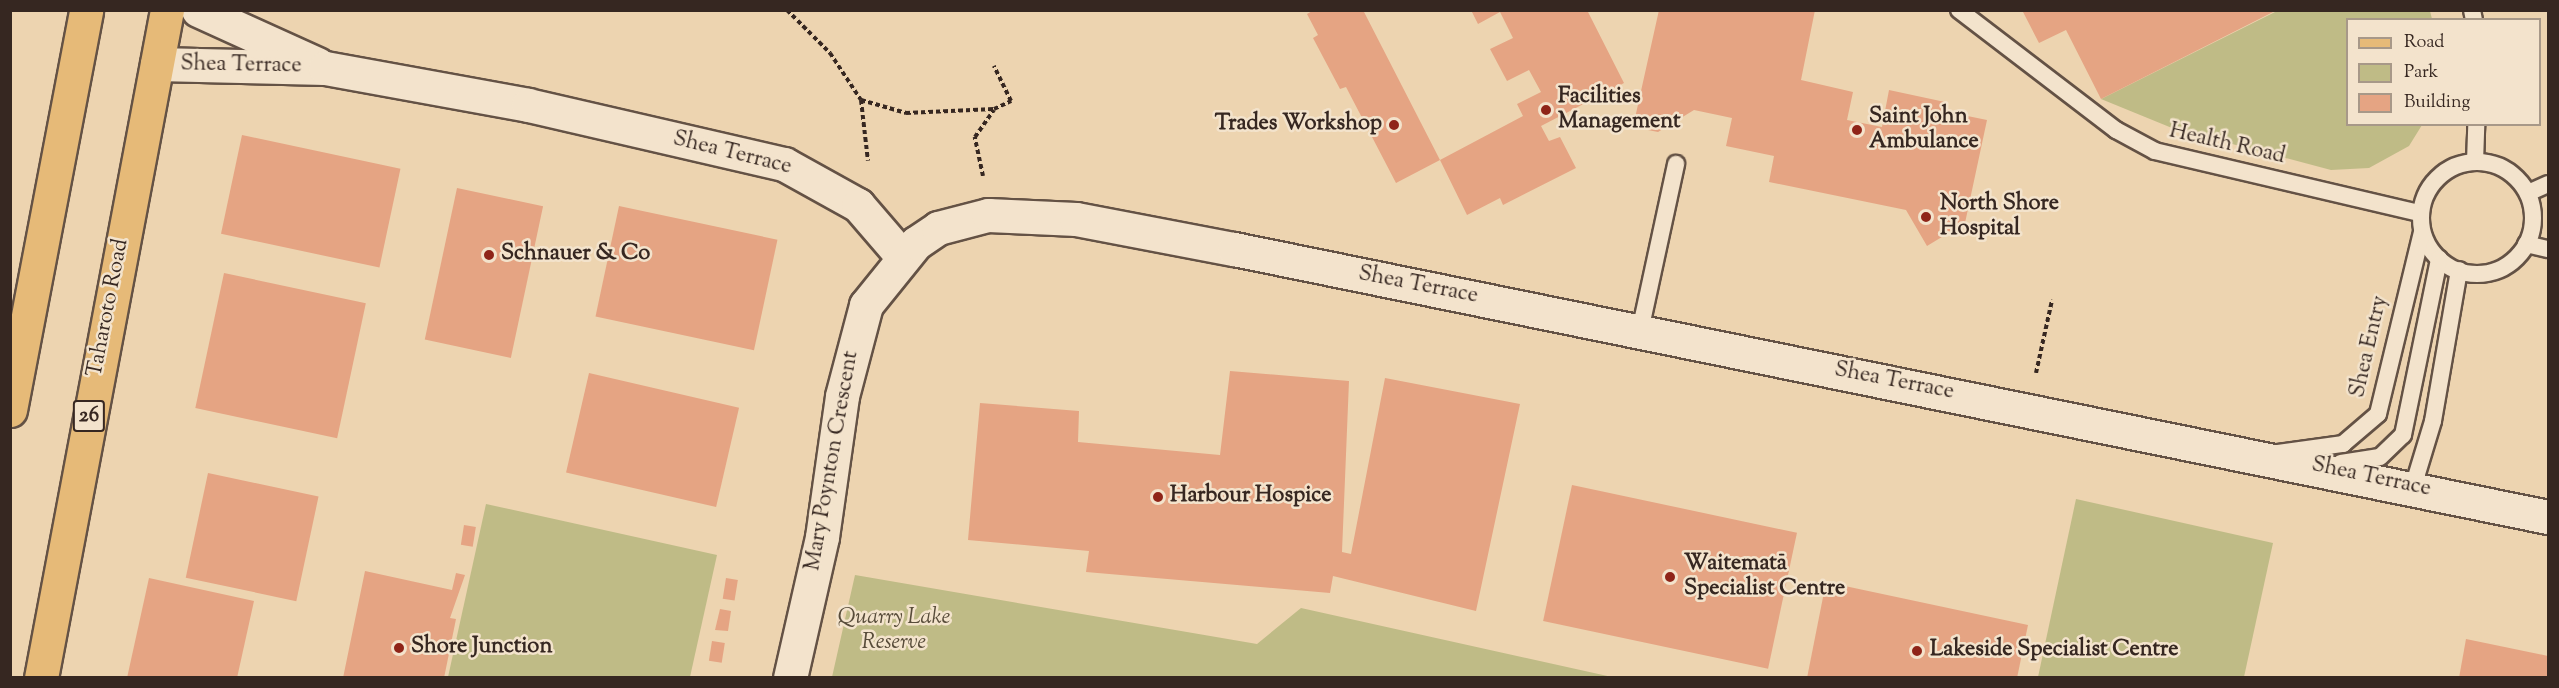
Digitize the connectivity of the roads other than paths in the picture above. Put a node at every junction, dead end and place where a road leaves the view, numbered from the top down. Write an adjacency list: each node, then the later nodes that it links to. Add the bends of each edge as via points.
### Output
1 (86, 10): 20 (main road)
2 (167, 10): 5 (main road, Taharoto Road / 26)
3 (198, 10): 6 (street, Shea Terrace)
4 (1959, 10): 12 (lane, Health Road, via 2116,130 2176,159)
5 (157, 64): 6 (street, Shea Terrace); 24 (main road, Taharoto Road / 26)
6 (325, 68): 16 (street, Shea Terrace, via 528,105 784,164 858,205)
7 (2476, 126): 8 (lane)
8 (2475, 162): 11 (lane, via 2503,168); 12 (lane, via 2452,166 2436,178)
9 (1677, 164): 19 (lane)
10 (2548, 184): 11 (lane)
11 (2528, 193): 14 (lane, via 2533,210)
12 (2420, 213): 13 (lane)
13 (2422, 232): 17 (lane); 21 (lane, Shea Entry, via 2378,414 2343,444)
14 (2526, 244): 15 (lane); 18 (lane, via 2500,269 2481,274)
15 (2548, 249)
16 (902, 255): 19 (street, Shea Terrace, via 938,228 1018,213 1234,249); 25 (street, Mary Poynton Crescent, via 867,305 853,343 822,537)
17 (2439, 259): 18 (lane); 21 (lane, via 2403,435 2380,457 2355,464)
18 (2459, 270): 22 (lane, via 2433,421)
19 (1640, 331): 21 (street, Shea Terrace)
20 (10, 410)
21 (2259, 455): 22 (street, Shea Terrace)
22 (2413, 487): 23 (street, Shea Terrace)
23 (2548, 517)
24 (41, 678)
25 (790, 678)

